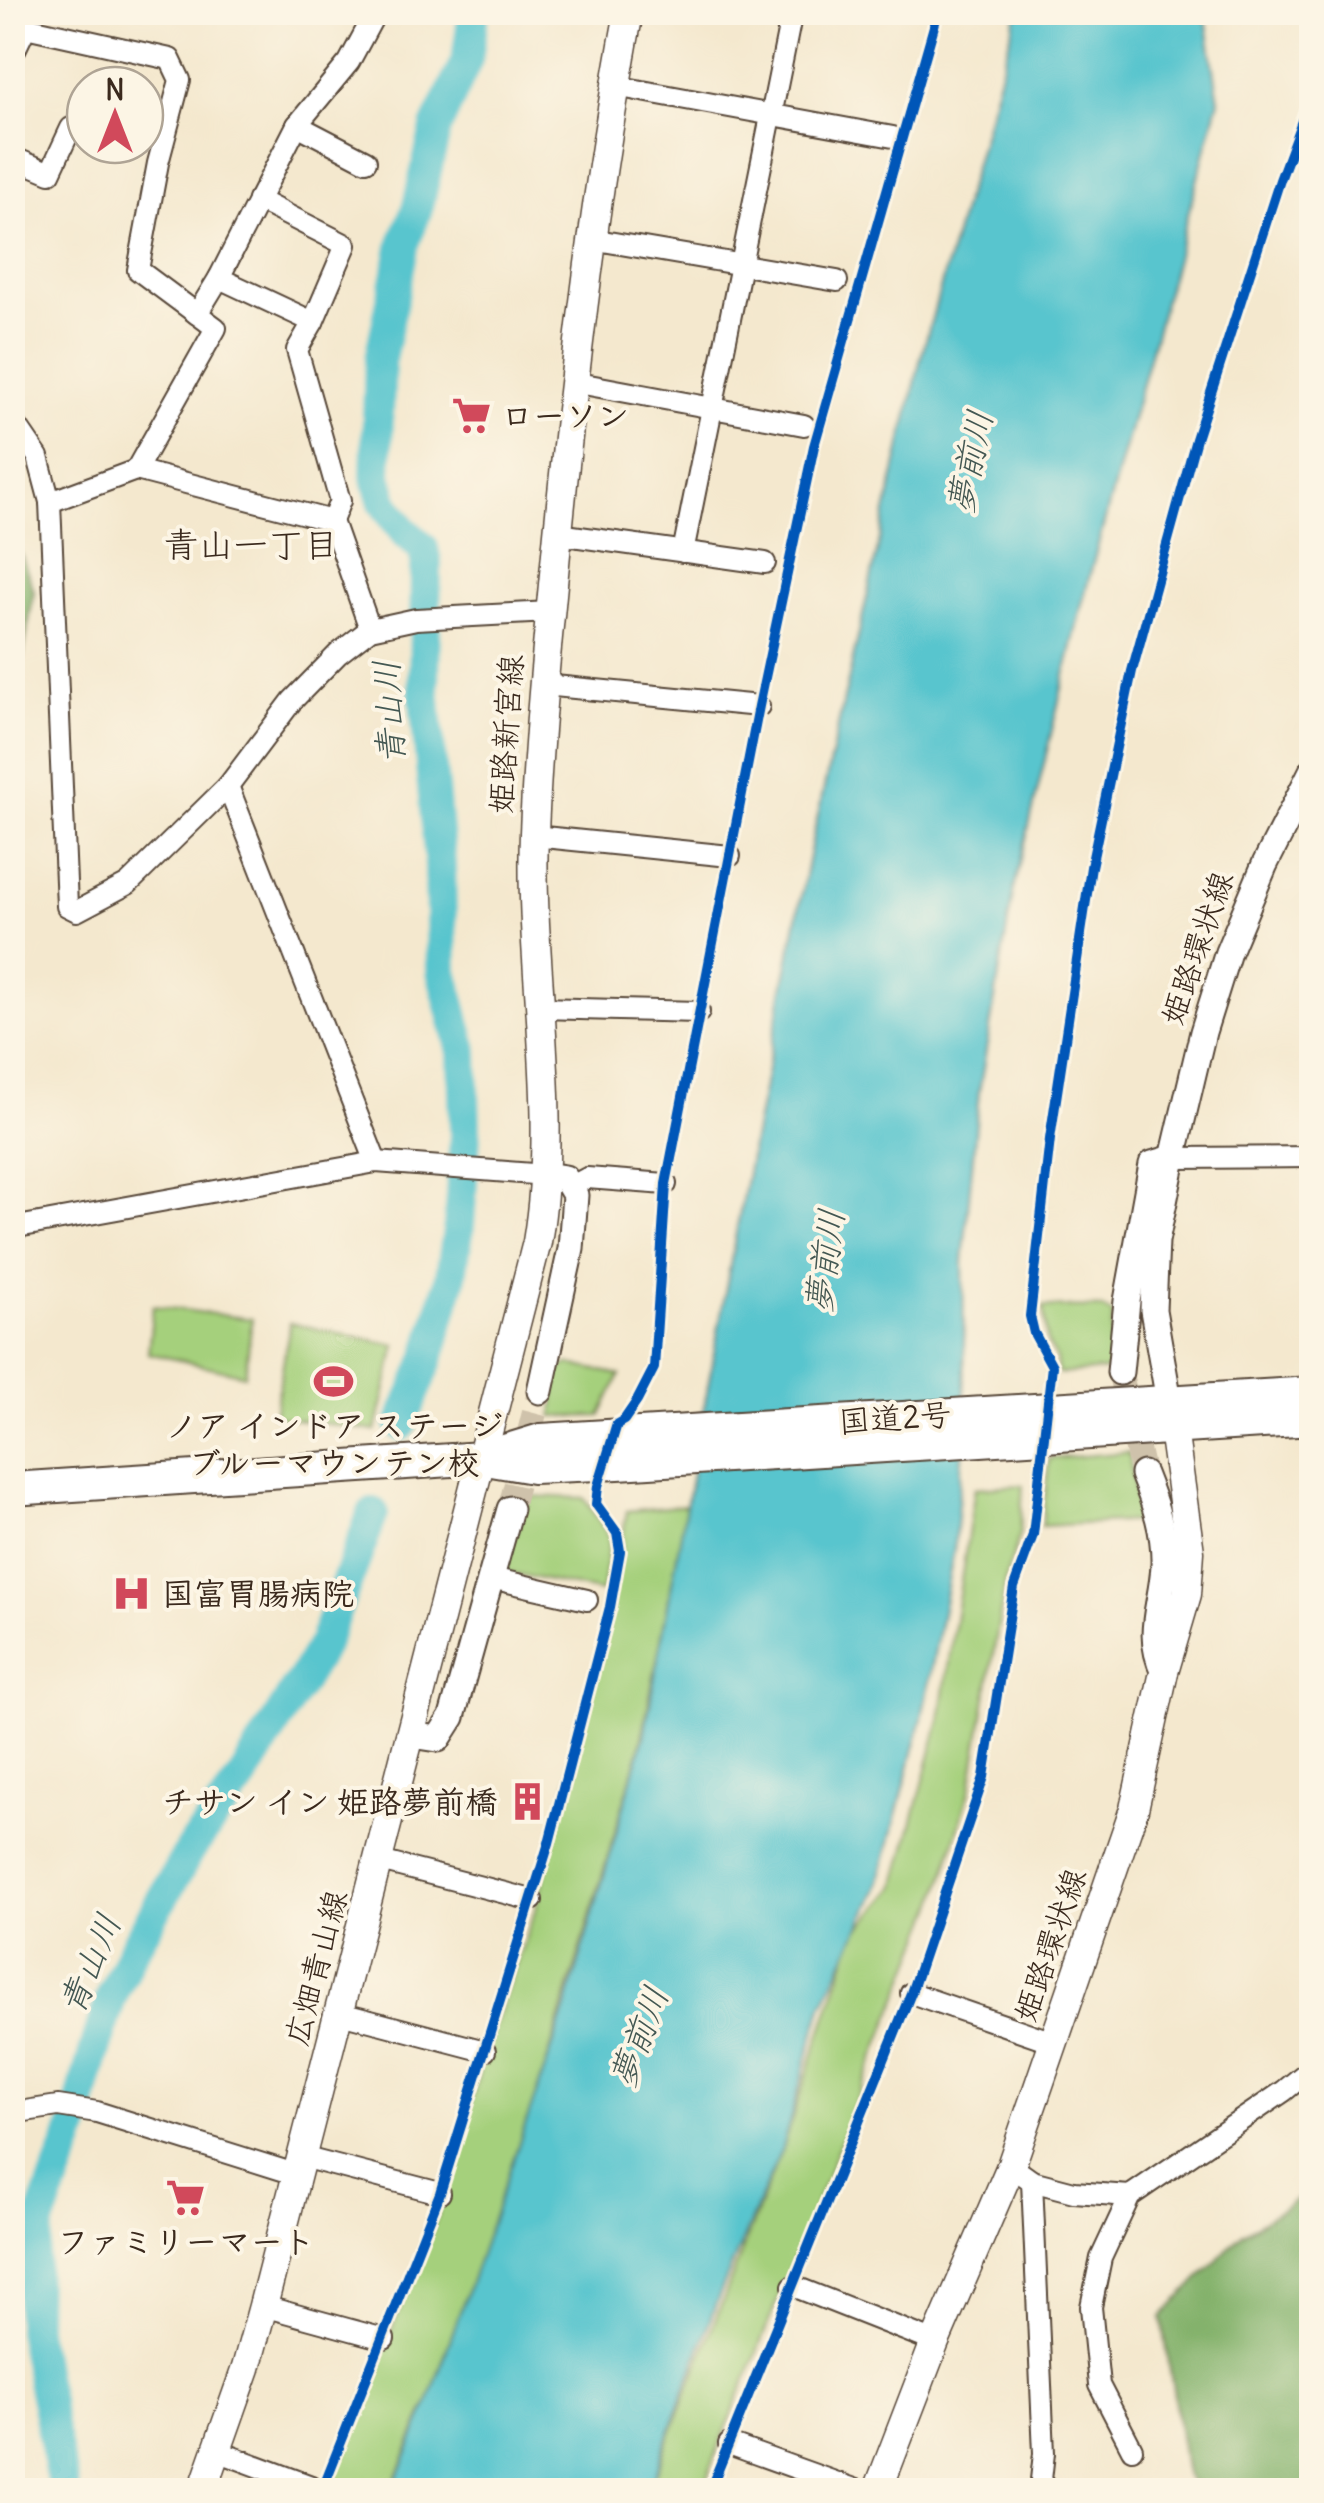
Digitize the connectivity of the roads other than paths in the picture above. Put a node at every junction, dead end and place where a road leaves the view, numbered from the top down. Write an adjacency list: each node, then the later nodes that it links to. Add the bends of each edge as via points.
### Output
1 (376, 12): 9 (street, via 349,62)
2 (629, 12): 7 (main road, 姫路新宮線)
3 (792, 12): 8 (street)
4 (52, 22): 5 (street); 19 (street, via 170,60 180,80 138,270)
5 (19, 25): 6 (street)
6 (12, 56)
7 (615, 86): 8 (street); 15 (main road, 姫路新宮線)
8 (771, 113): 10 (street); 16 (street)
9 (297, 125): 13 (street); 14 (street)
10 (893, 136)
11 (65, 141): 12 (street, via 50,174)
12 (12, 157)
13 (366, 160)
14 (258, 200): 17 (street); 20 (street, via 346,246)
15 (591, 238): 16 (street); 21 (main road, 姫路新宮線)
16 (740, 264): 18 (street); 22 (street)
17 (220, 278): 19 (street); 20 (street)
18 (837, 281)
19 (197, 314): 25 (street, via 216,328)
20 (313, 322): 27 (street, via 297,350 340,501)
21 (574, 382): 22 (street); 28 (main road, 姫路新宮線)
22 (714, 408): 24 (street); 29 (street)
23 (12, 419): 26 (street, via 38,457)
24 (804, 425)
25 (136, 470): 26 (street); 27 (street)
26 (50, 502): 36 (street, via 67,906 77,911 128,884)
27 (332, 521): 32 (street)
28 (558, 534): 29 (street); 31 (main road, 姫路新宮線)
29 (683, 552): 30 (street)
30 (765, 563)
31 (550, 612): 32 (street); 33 (main road, 姫路新宮線)
32 (370, 629): 36 (street, via 292,701)
33 (544, 685): 34 (street); 37 (main road, 姫路新宮線)
34 (759, 706)
35 (1312, 771): 41 (street, 姫路環状線, via 1228,952)
36 (228, 786): 43 (street)
37 (534, 836): 38 (street); 39 (main road, 姫路新宮線)
38 (730, 856)
39 (539, 1008): 40 (street); 44 (main road, 姫路新宮線)
40 (699, 1012)
41 (1173, 1158): 42 (street); 47 (street, via 1152,1164); 50 (street, 姫路環状線, via 1156,1241 1152,1310)
42 (1312, 1158)
43 (376, 1162): 44 (street); 46 (street)
44 (559, 1180): 45 (street); 48 (street, via 575,1195); 52 (main road, 姫路新宮線)
45 (666, 1184)
46 (12, 1228)
47 (1120, 1372)
48 (540, 1392)
49 (1312, 1394): 50 (highway, 国道2号)
50 (1170, 1415): 51 (highway, 国道2号); 52 (highway, 国道2号, via 620,1449 541,1440); 58 (main road, 姫路環状線, via 1190,1552 1187,1594)
51 (1312, 1419)
52 (482, 1458): 54 (highway, 国道2号); 59 (main road, 広畑青山線)
53 (1144, 1474): 58 (street, via 1160,1519 1164,1564 1154,1652)
54 (12, 1489)
55 (510, 1509): 56 (street)
56 (491, 1578): 57 (street); 59 (street, via 452,1716 438,1739)
57 (587, 1600)
58 (1164, 1672): 64 (main road, 姫路環状線, via 1134,1809)
59 (412, 1735): 60 (main road, 広畑青山線)
60 (380, 1861): 61 (street); 63 (main road, 広畑青山線)
61 (532, 1900)
62 (911, 1994): 64 (street)
63 (340, 2013): 65 (street); 68 (main road, 広畑青山線)
64 (1053, 2042): 69 (main road, 姫路環状線)
65 (485, 2051)
66 (1312, 2068): 71 (street)
67 (12, 2113): 68 (street, via 58,2106 97,2112)
68 (300, 2166): 70 (street); 73 (main road, 広畑青山線)
69 (1022, 2174): 71 (street, via 1074,2192); 75 (main road, 姫路環状線); 83 (street, via 1044,2452 1040,2480)
70 (440, 2192)
71 (1130, 2196): 77 (street, via 1101,2258 1091,2307 1099,2385)
72 (792, 2286): 75 (street)
73 (263, 2306): 74 (street); 78 (main road, 広畑青山線)
74 (384, 2339)
75 (934, 2342): 82 (main road, 姫路環状線)
76 (729, 2444): 81 (street)
77 (1132, 2449)
78 (217, 2451): 79 (main road, 広畑青山線); 80 (street)
79 (203, 2490)
80 (322, 2490)
81 (857, 2490)
82 (878, 2490)
83 (1048, 2490)

